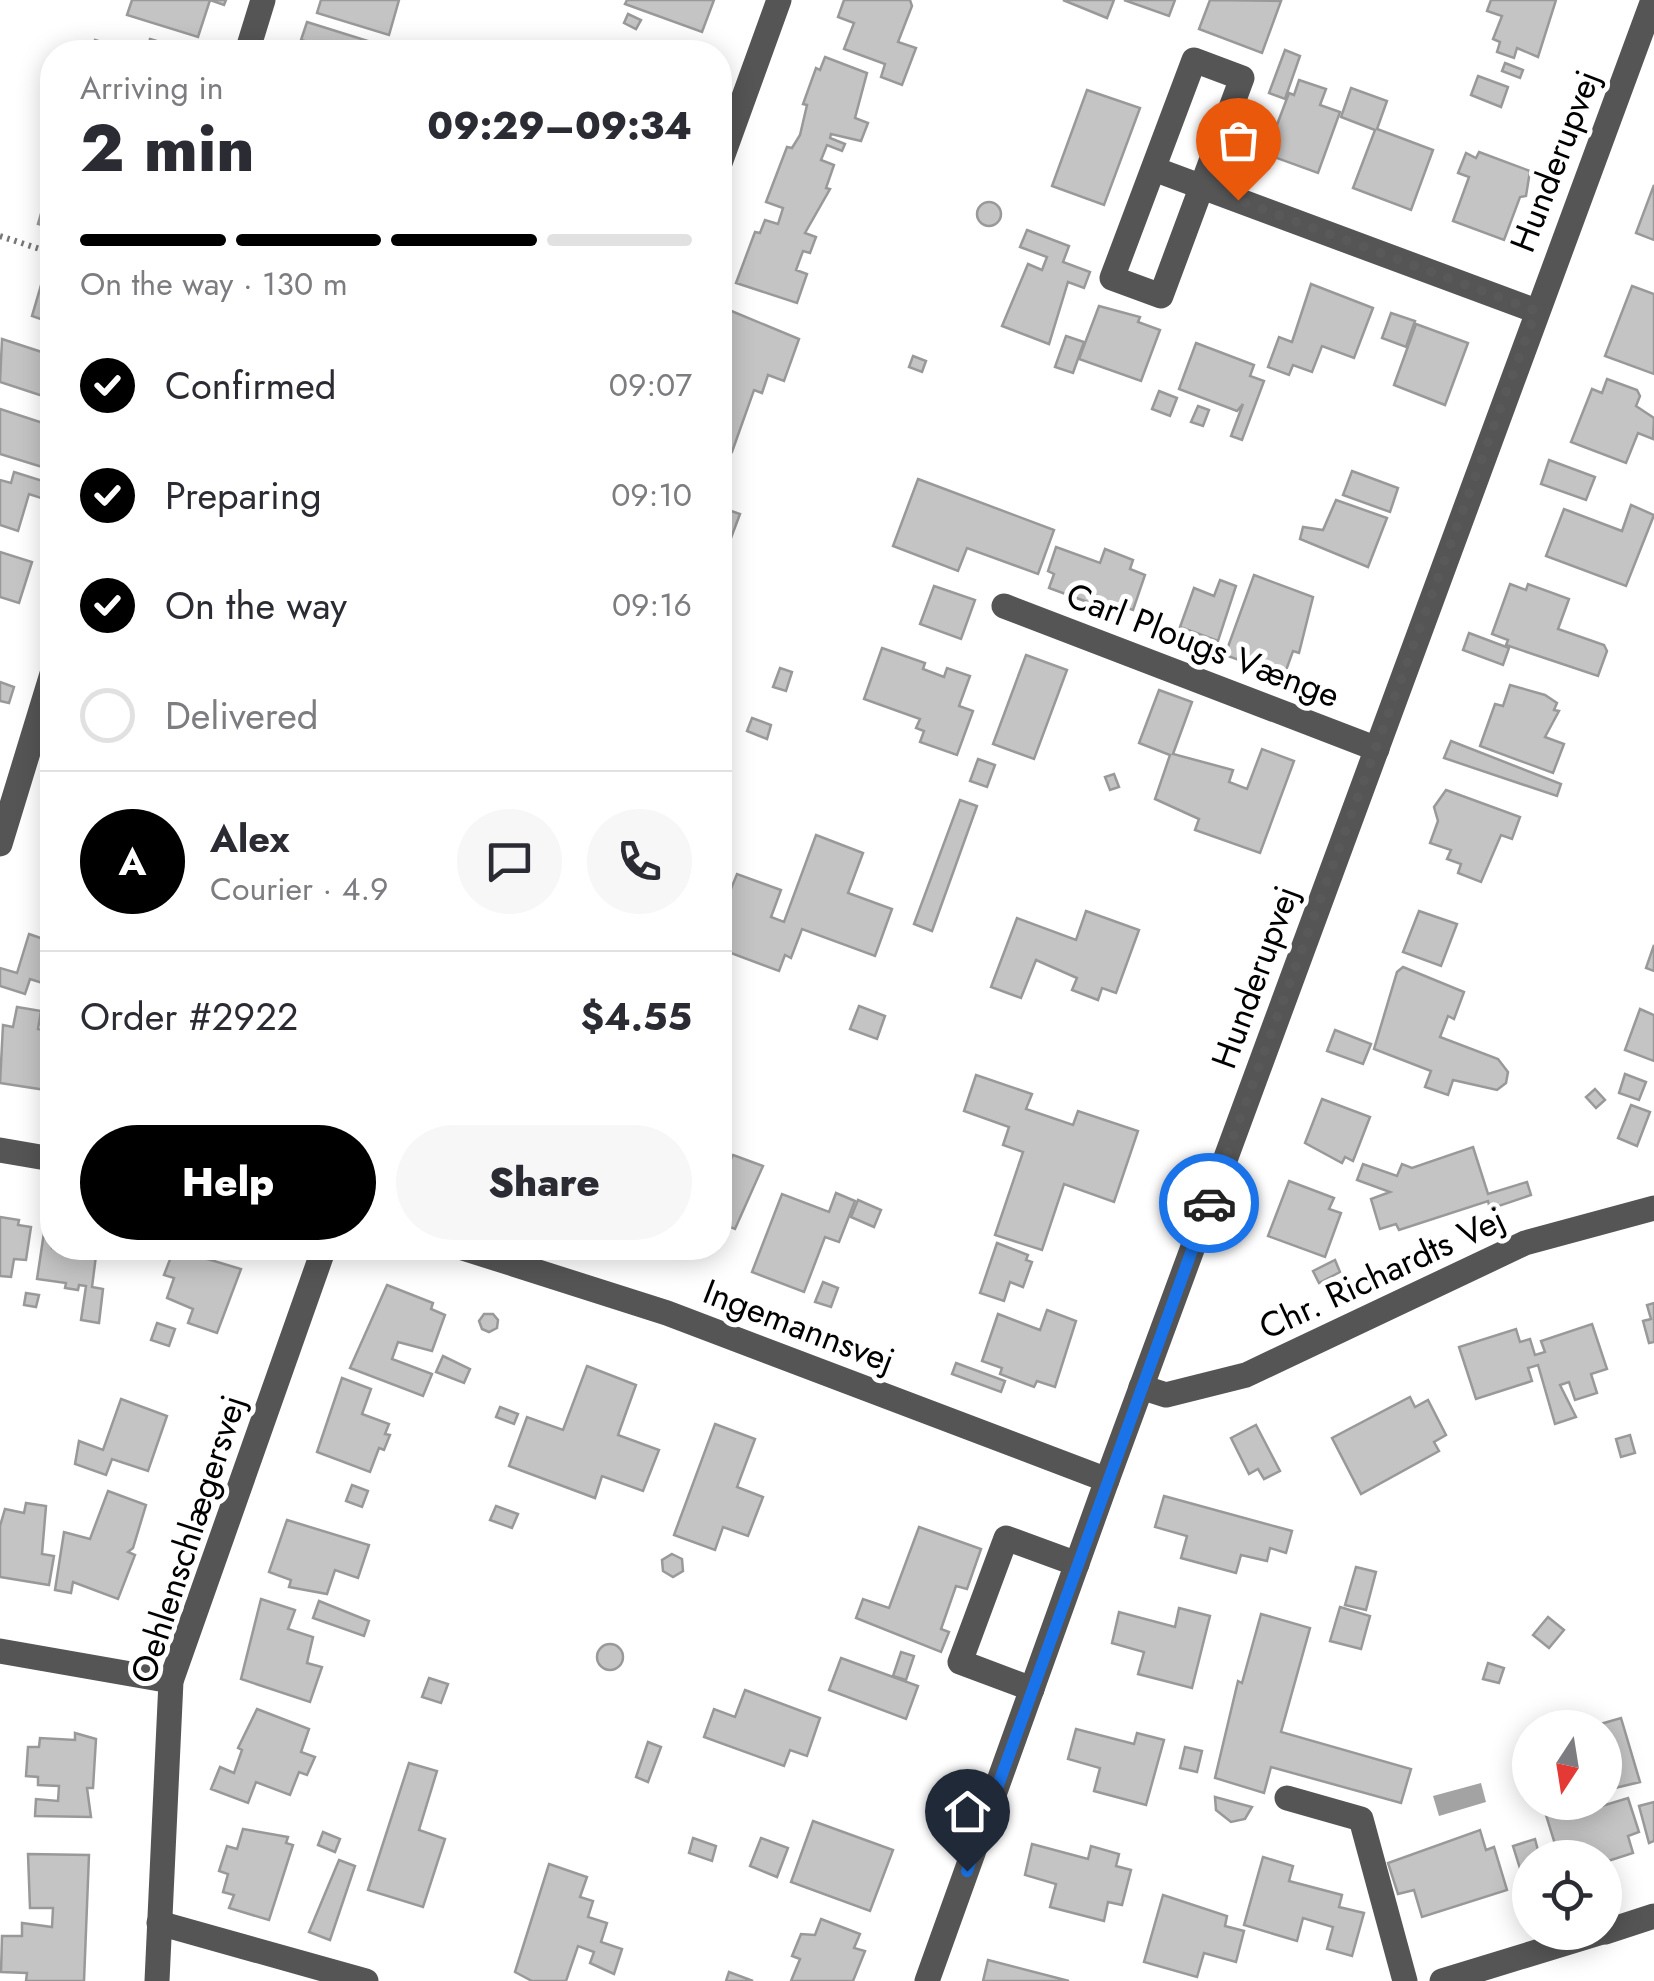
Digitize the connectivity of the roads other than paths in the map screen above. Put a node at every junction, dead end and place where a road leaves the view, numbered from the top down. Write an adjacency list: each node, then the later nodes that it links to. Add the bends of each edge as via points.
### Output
1 (263, 0): 4 (street)
2 (779, 0): 5 (street)
3 (1654, 0): 8 (street, Hunderupvej)
4 (250, 40)
5 (732, 129)
6 (1154, 168): 7 (street); 7 (street, via 1194,60 1242,78); 7 (street, via 1112,278 1160,296)
7 (1201, 186): 8 (street)
8 (1536, 311): 11 (street, Hunderupvej)
9 (1004, 606): 11 (street, Carl Plougs Vænge)
10 (40, 713): 12 (street)
11 (1377, 749): 18 (street, Hunderupvej)
12 (0, 844)
13 (0, 1150): 14 (street)
14 (40, 1156)
15 (1654, 1208): 18 (street, Chr. Richardts Vej, via 1525,1244 1246,1375 1166,1395)
16 (320, 1260): 22 (street, Oehlenschlægersvej)
17 (500, 1260): 19 (street, Ingemannsvej, via 667,1314)
18 (1141, 1387): 19 (street, Hunderupvej)
19 (1107, 1480): 20 (street, Hunderupvej)
20 (1077, 1564): 23 (street, Hunderupvej); 23 (street, via 1006,1538 960,1662)
21 (0, 1652): 22 (street)
22 (171, 1682): 26 (street, Oehlenschlægersvej)
23 (1032, 1689): 32 (street, Hunderupvej)
24 (1287, 1798): 33 (street, via 1362,1819)
25 (1654, 1916): 27 (street)
26 (160, 1923): 30 (street, Oehlenschlægersvej); 31 (street)
27 (1622, 1926)
28 (1561, 1950): 29 (street)
29 (1514, 1970): 34 (street)
30 (156, 1981)
31 (366, 1981)
32 (927, 1981)
33 (1405, 1981)
34 (1442, 1981)

